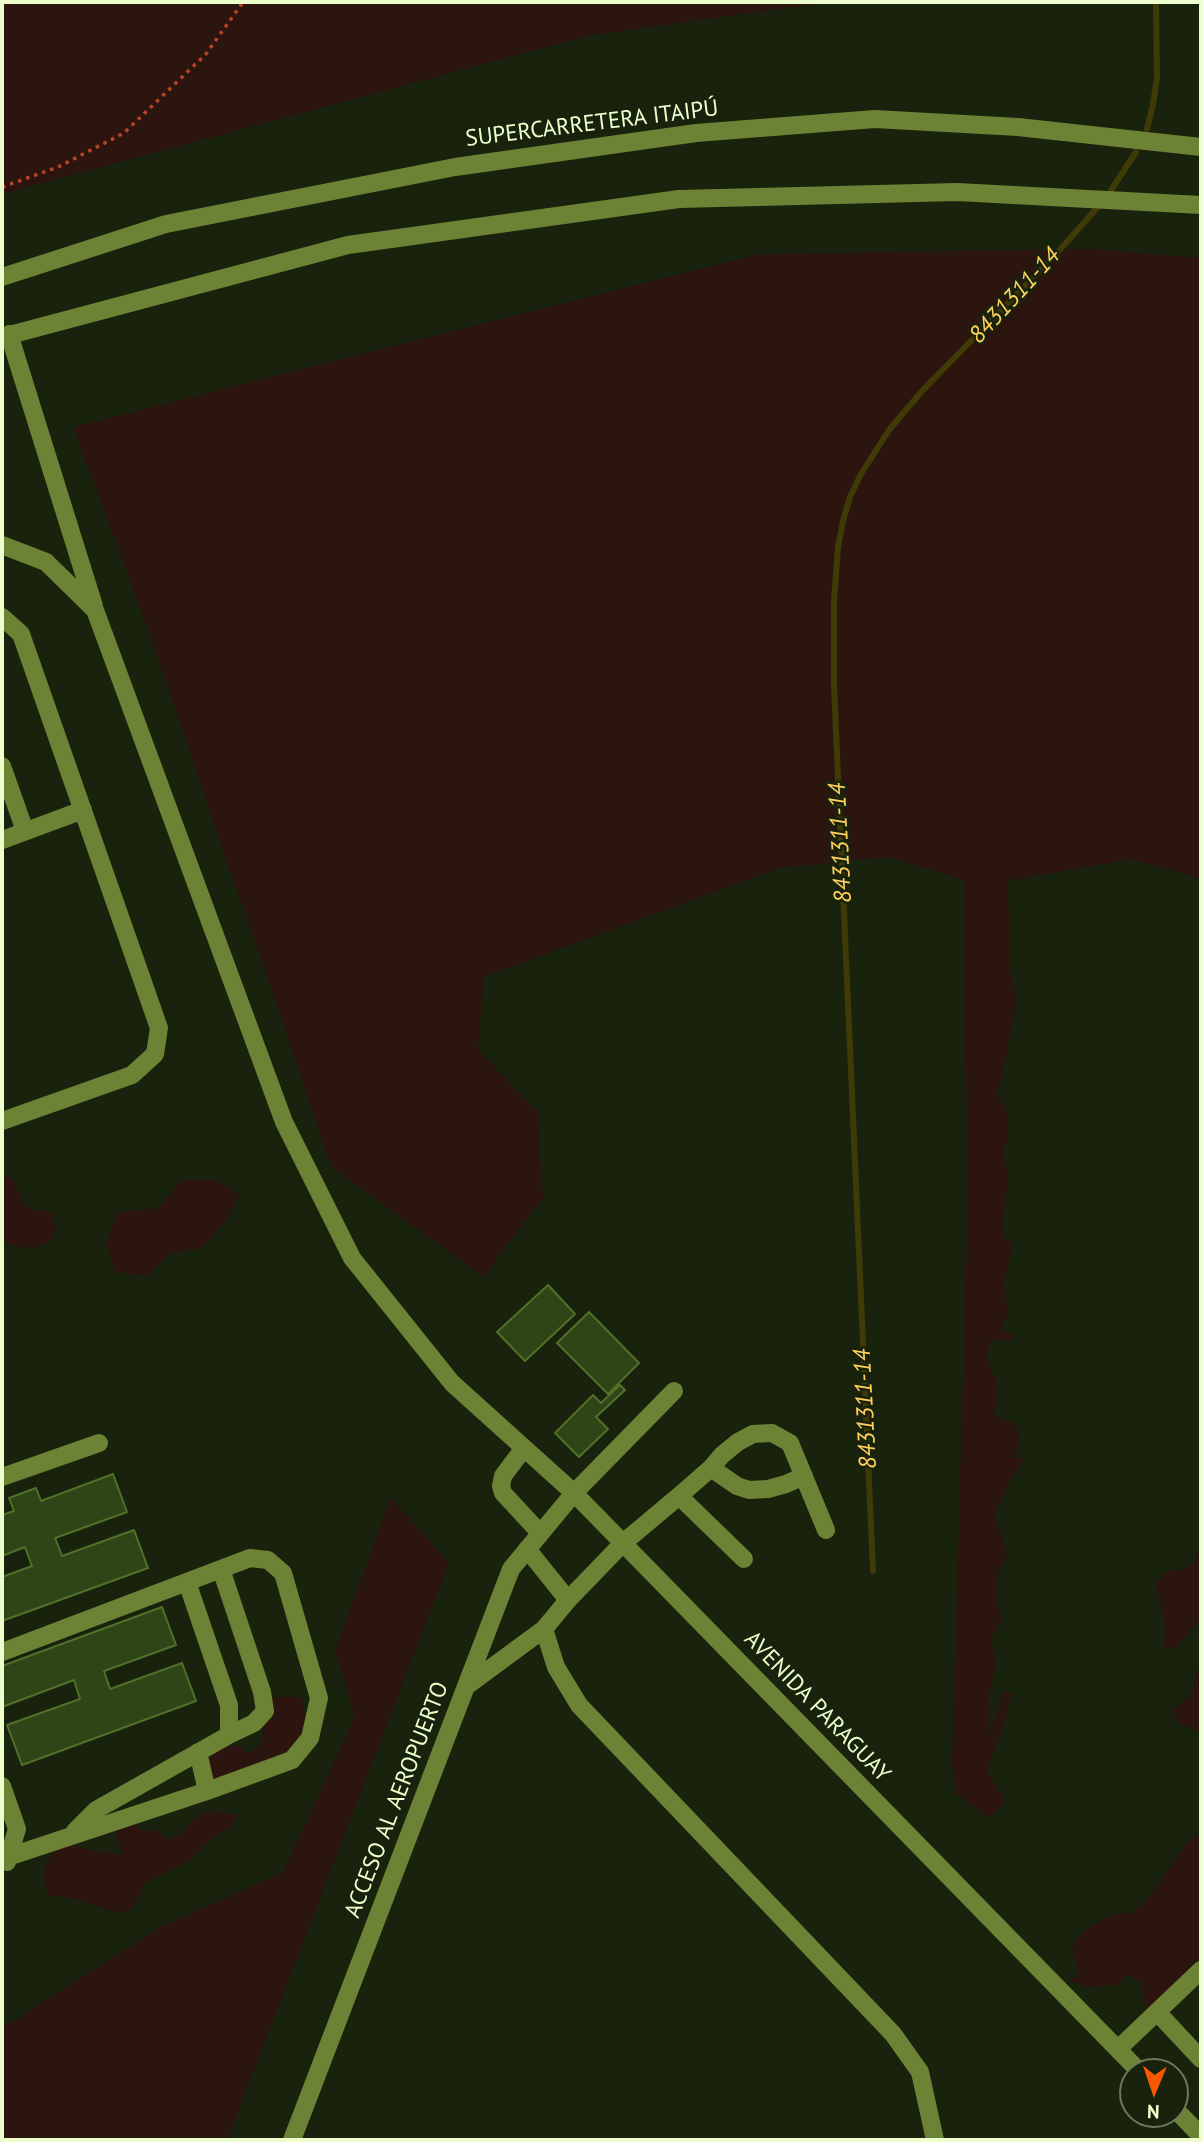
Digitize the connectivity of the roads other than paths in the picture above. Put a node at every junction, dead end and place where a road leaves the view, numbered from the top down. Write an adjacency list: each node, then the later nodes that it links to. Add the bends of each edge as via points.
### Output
1 (1201, 147): 3 (street, SUPERCARRETERA ITAIPÚ, via 1018,127 875,119 696,134 455,167 166,224)
2 (1201, 205): 4 (street, via 957,192 679,200 348,245)
3 (2, 277)
4 (5, 336): 6 (street, AVENIDA PARAGUAY)
5 (2, 545): 6 (street, via 46,562)
6 (95, 610): 15 (street, AVENIDA PARAGUAY, via 284,1122 352,1258 452,1383)
7 (2, 617): 9 (street, via 21,634)
8 (2, 766): 10 (street)
9 (83, 810): 10 (street); 12 (street, via 159,1028 155,1054 132,1075)
10 (25, 831): 11 (street)
11 (2, 840)
12 (2, 1121)
13 (674, 1391): 19 (street, ACCESO AL AEROPUERTO)
14 (99, 1443): 18 (street)
15 (524, 1448): 19 (street, AVENIDA PARAGUAY); 22 (street, via 501,1486)
16 (711, 1468): 17 (street, via 749,1490); 17 (street, via 738,1442 753,1434 772,1433 790,1443); 20 (street)
17 (804, 1476): 21 (street)
18 (2, 1477)
19 (574, 1493): 22 (street, ACCESO AL AEROPUERTO); 23 (street, AVENIDA PARAGUAY)
20 (679, 1496): 23 (street); 25 (street)
21 (826, 1531)
22 (540, 1533): 24 (street, ACCESO AL AEROPUERTO)
23 (623, 1543): 28 (street); 40 (street, AVENIDA PARAGUAY)
24 (527, 1549): 28 (street); 31 (street, ACCESO AL AEROPUERTO, via 511,1569)
25 (744, 1559)
26 (221, 1569): 27 (street); 32 (street, via 265,1711 254,1723); 35 (street, via 250,1558 268,1560 283,1573 319,1698 310,1738 292,1760)
27 (187, 1582): 30 (street); 32 (street, via 229,1705)
28 (568, 1600): 29 (street)
29 (544, 1629): 31 (street); 44 (street, via 556,1667 579,1705 893,2034 920,2072)
30 (2, 1652)
31 (468, 1685): 43 (street, ACCESO AL AEROPUERTO)
32 (229, 1735): 33 (street)
33 (198, 1752): 35 (street); 36 (street, via 96,1810)
34 (2, 1786): 37 (street, via 17,1829)
35 (207, 1791): 36 (street)
36 (72, 1835): 37 (street)
37 (4, 1862)
38 (1201, 1970): 39 (street)
39 (1157, 2012): 40 (street); 42 (street)
40 (1118, 2049): 41 (street, AVENIDA PARAGUAY)
41 (1127, 2058)
42 (1201, 2059)
43 (292, 2140)
44 (936, 2140)

